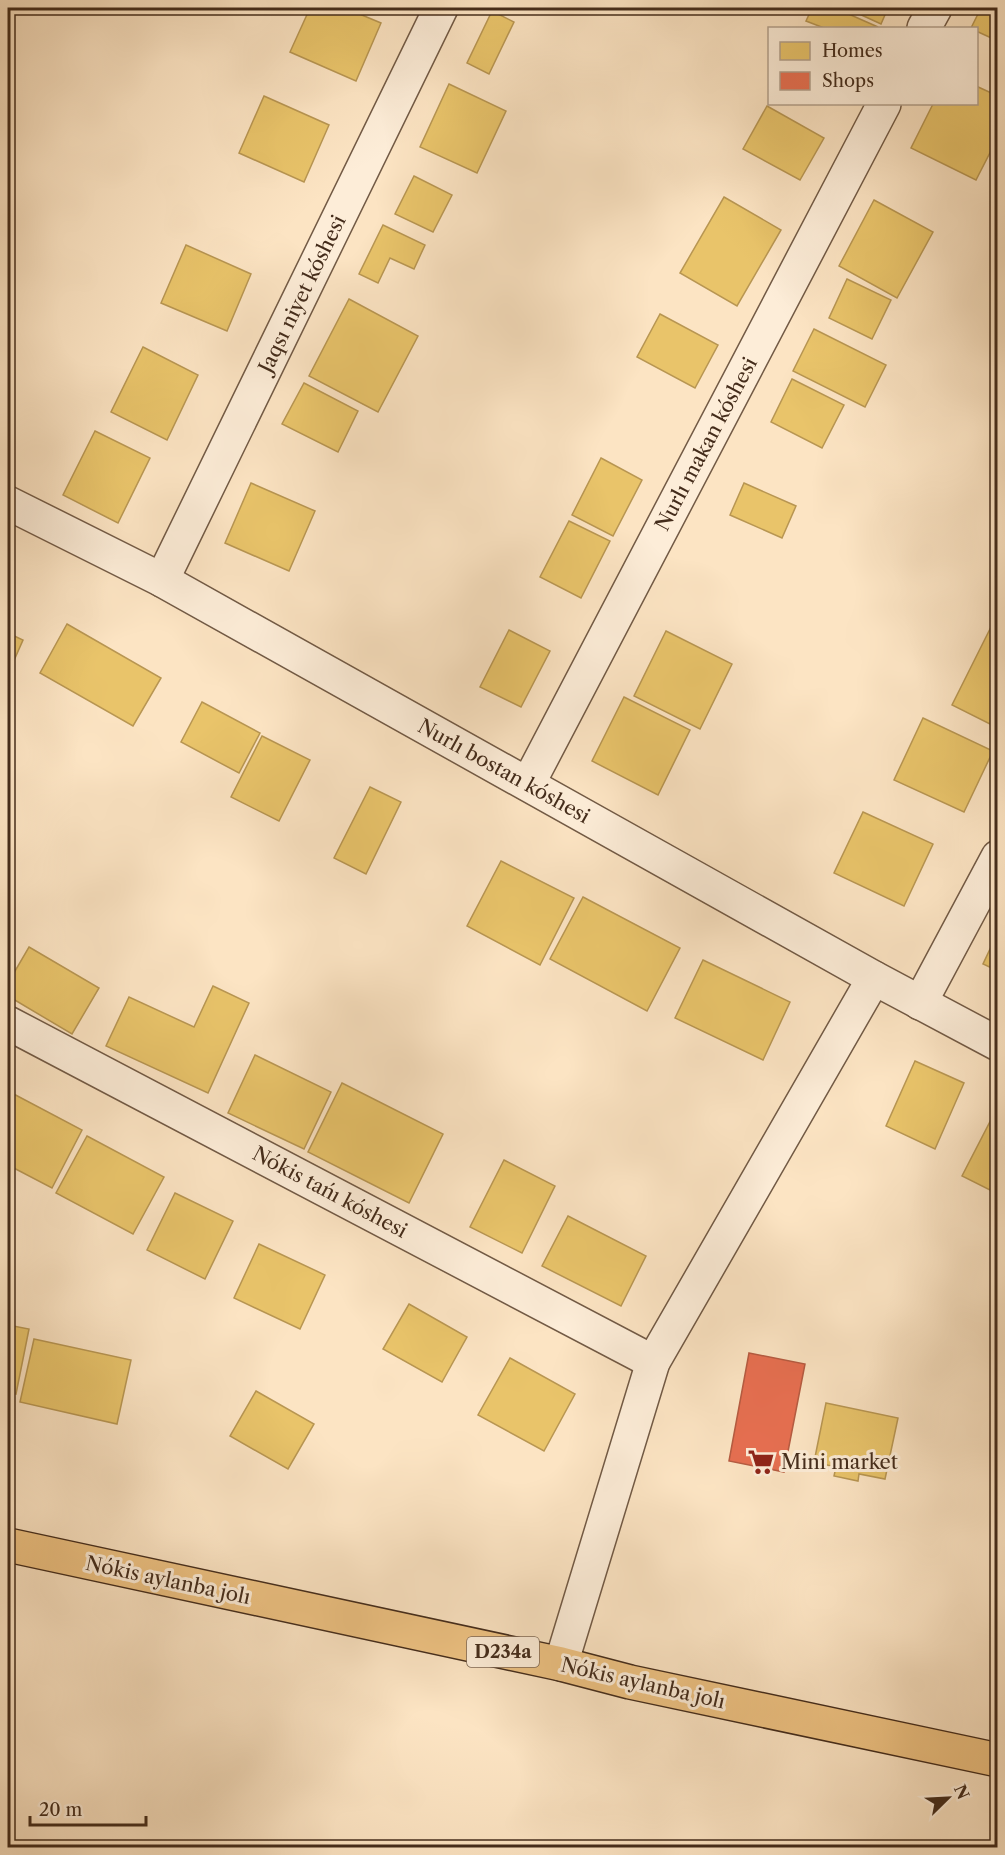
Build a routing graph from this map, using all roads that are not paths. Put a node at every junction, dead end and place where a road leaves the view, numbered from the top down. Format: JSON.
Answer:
{"nodes":[{"id":1,"x":441,"y":8,"type":"edge"},
{"id":2,"x":934,"y":8,"type":"edge"},
{"id":3,"x":924,"y":27,"type":"edge"},
{"id":4,"x":883,"y":105,"type":"edge"},
{"id":5,"x":8,"y":503,"type":"edge"},
{"id":6,"x":162,"y":580,"type":"junction"},
{"id":7,"x":528,"y":784,"type":"junction"},
{"id":8,"x":998,"y":857,"type":"edge"},
{"id":9,"x":873,"y":978,"type":"junction"},
{"id":10,"x":920,"y":1003,"type":"junction"},
{"id":11,"x":8,"y":1023,"type":"edge"},
{"id":12,"x":998,"y":1044,"type":"edge"},
{"id":13,"x":653,"y":1362,"type":"junction"},
{"id":14,"x":8,"y":1545,"type":"edge"},
{"id":15,"x":561,"y":1664,"type":"junction"},
{"id":16,"x":998,"y":1760,"type":"edge"}],
"edges":[{"from":1,"to":6,"type":"street","name":"Jaqsı niyet kóshesi"},
{"from":2,"to":3,"type":"street"},
{"from":4,"to":7,"type":"street","name":"Nurlı makan kóshesi"},
{"from":5,"to":6,"type":"street","name":"Nurlı bostan kóshesi"},
{"from":6,"to":7,"type":"street","name":"Nurlı bostan kóshesi"},
{"from":7,"to":9,"type":"street","name":"Nurlı bostan kóshesi"},
{"from":8,"to":10,"type":"street"},
{"from":9,"to":10,"type":"street","name":"Nurlı bostan kóshesi"},
{"from":9,"to":13,"type":"street"},
{"from":10,"to":12,"type":"street","name":"Nurlı bostan kóshesi"},
{"from":11,"to":13,"type":"street","name":"Nókis tańı kóshesi"},
{"from":13,"to":15,"type":"street"},
{"from":14,"to":15,"type":"main road","name":"Nókis aylanba jolı","number":"D234a"},
{"from":15,"to":16,"type":"main road","name":"Nókis aylanba jolı","number":"D234a"}]}
